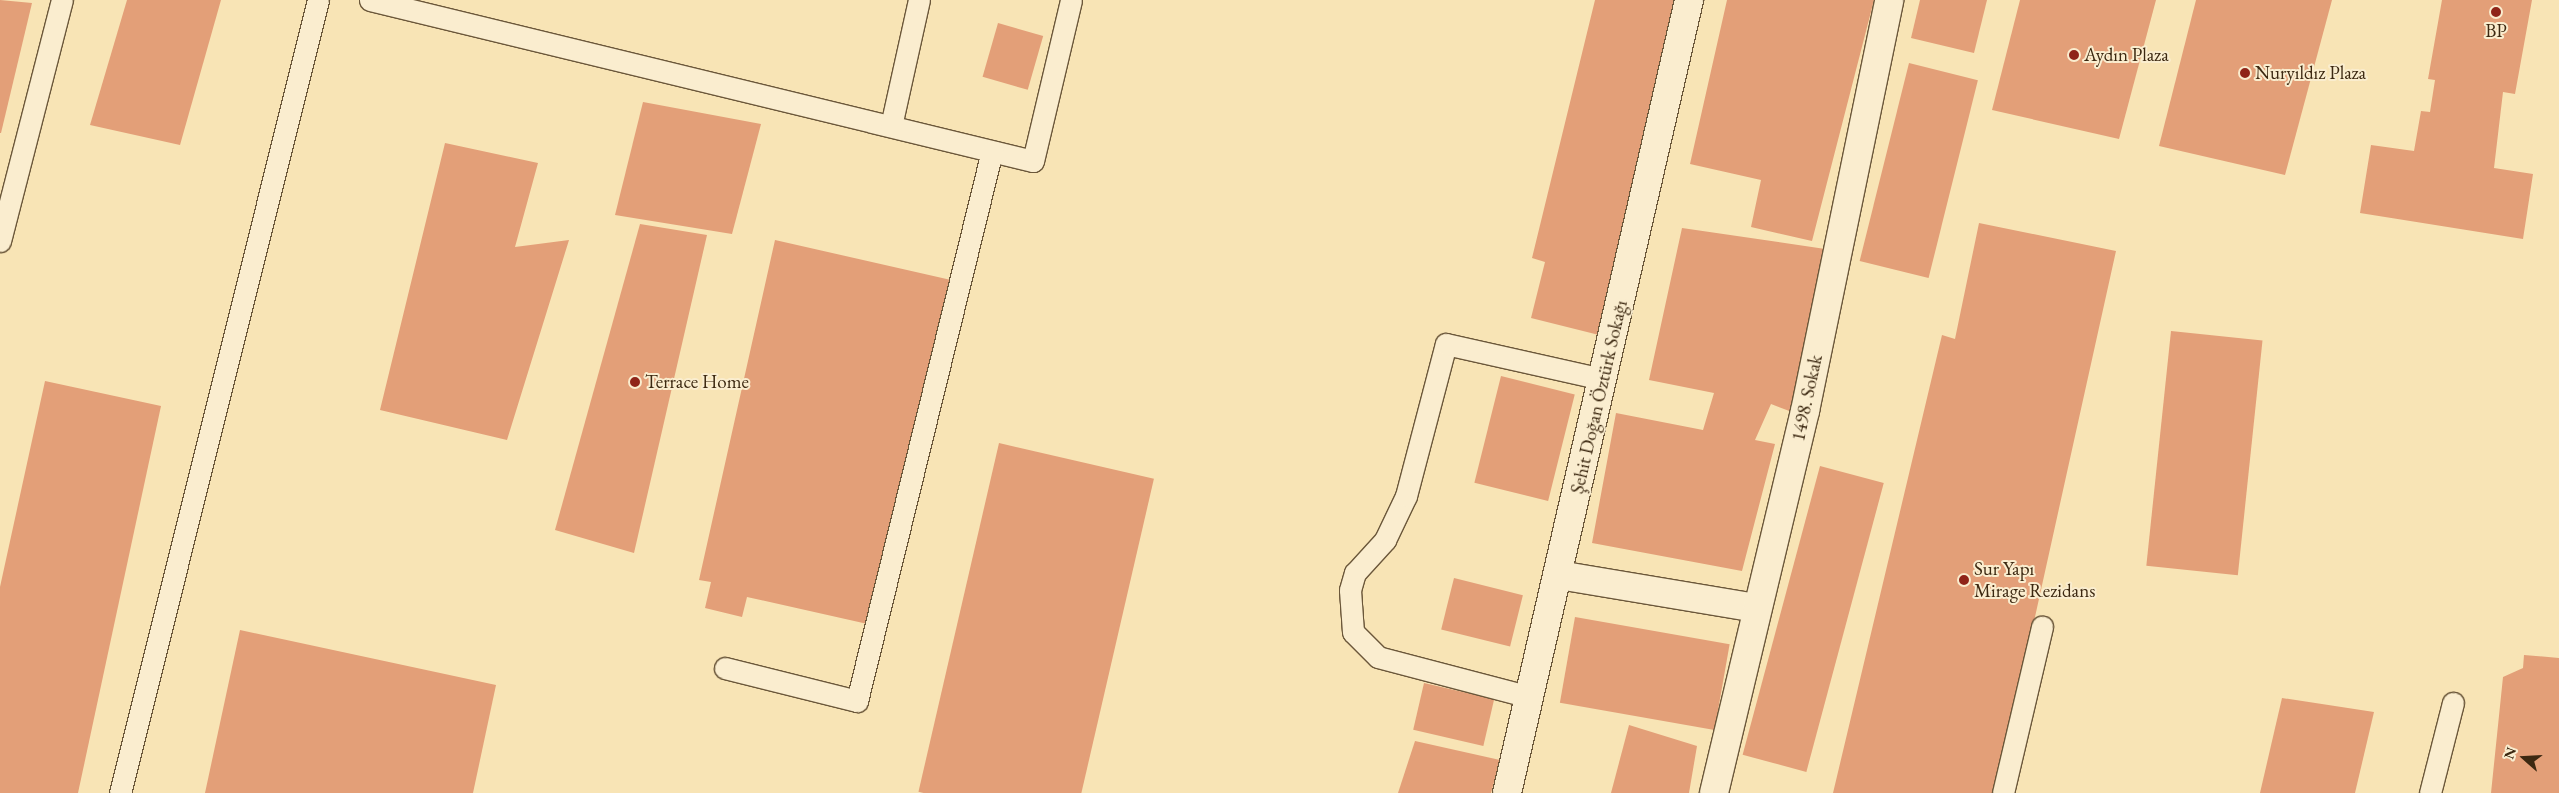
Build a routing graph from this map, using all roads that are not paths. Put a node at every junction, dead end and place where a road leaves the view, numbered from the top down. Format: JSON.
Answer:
{"nodes":[{"id":1,"x":62,"y":0,"type":"edge"},
{"id":2,"x":318,"y":0,"type":"edge"},
{"id":3,"x":370,"y":0,"type":"edge"},
{"id":4,"x":918,"y":0,"type":"edge"},
{"id":5,"x":1071,"y":0,"type":"edge"},
{"id":6,"x":1689,"y":0,"type":"edge"},
{"id":7,"x":1889,"y":0,"type":"edge"},
{"id":8,"x":891,"y":126,"type":"junction"},
{"id":9,"x":992,"y":151,"type":"junction"},
{"id":10,"x":0,"y":241,"type":"edge"},
{"id":11,"x":1604,"y":379,"type":"junction"},
{"id":12,"x":1559,"y":575,"type":"junction"},
{"id":13,"x":1757,"y":608,"type":"junction"},
{"id":14,"x":2042,"y":627,"type":"dead end"},
{"id":15,"x":725,"y":668,"type":"dead end"},
{"id":16,"x":1530,"y":696,"type":"junction"},
{"id":17,"x":2453,"y":703,"type":"dead end"},
{"id":18,"x":120,"y":793,"type":"edge"},
{"id":19,"x":1507,"y":793,"type":"edge"},
{"id":20,"x":1714,"y":793,"type":"edge"},
{"id":21,"x":2003,"y":793,"type":"edge"},
{"id":22,"x":2430,"y":793,"type":"edge"}],
"edges":[{"from":1,"to":10,"type":"lane"},
{"from":2,"to":18,"type":"lane"},
{"from":3,"to":8,"type":"lane"},
{"from":4,"to":8,"type":"lane"},
{"from":5,"to":9,"type":"lane"},
{"from":6,"to":11,"type":"street","name":"Şehit Doğan Öztürk Sokağı"},
{"from":7,"to":13,"type":"street","name":"1498. Sokak"},
{"from":8,"to":9,"type":"lane"},
{"from":9,"to":15,"type":"lane"},
{"from":11,"to":12,"type":"street","name":"Şehit Doğan Öztürk Sokağı"},
{"from":11,"to":16,"type":"lane"},
{"from":12,"to":13,"type":"street"},
{"from":12,"to":16,"type":"street","name":"Şehit Doğan Öztürk Sokağı"},
{"from":13,"to":20,"type":"street","name":"1498. Sokak"},
{"from":14,"to":21,"type":"lane"},
{"from":16,"to":19,"type":"street","name":"Şehit Doğan Öztürk Sokağı"},
{"from":17,"to":22,"type":"lane"}]}
